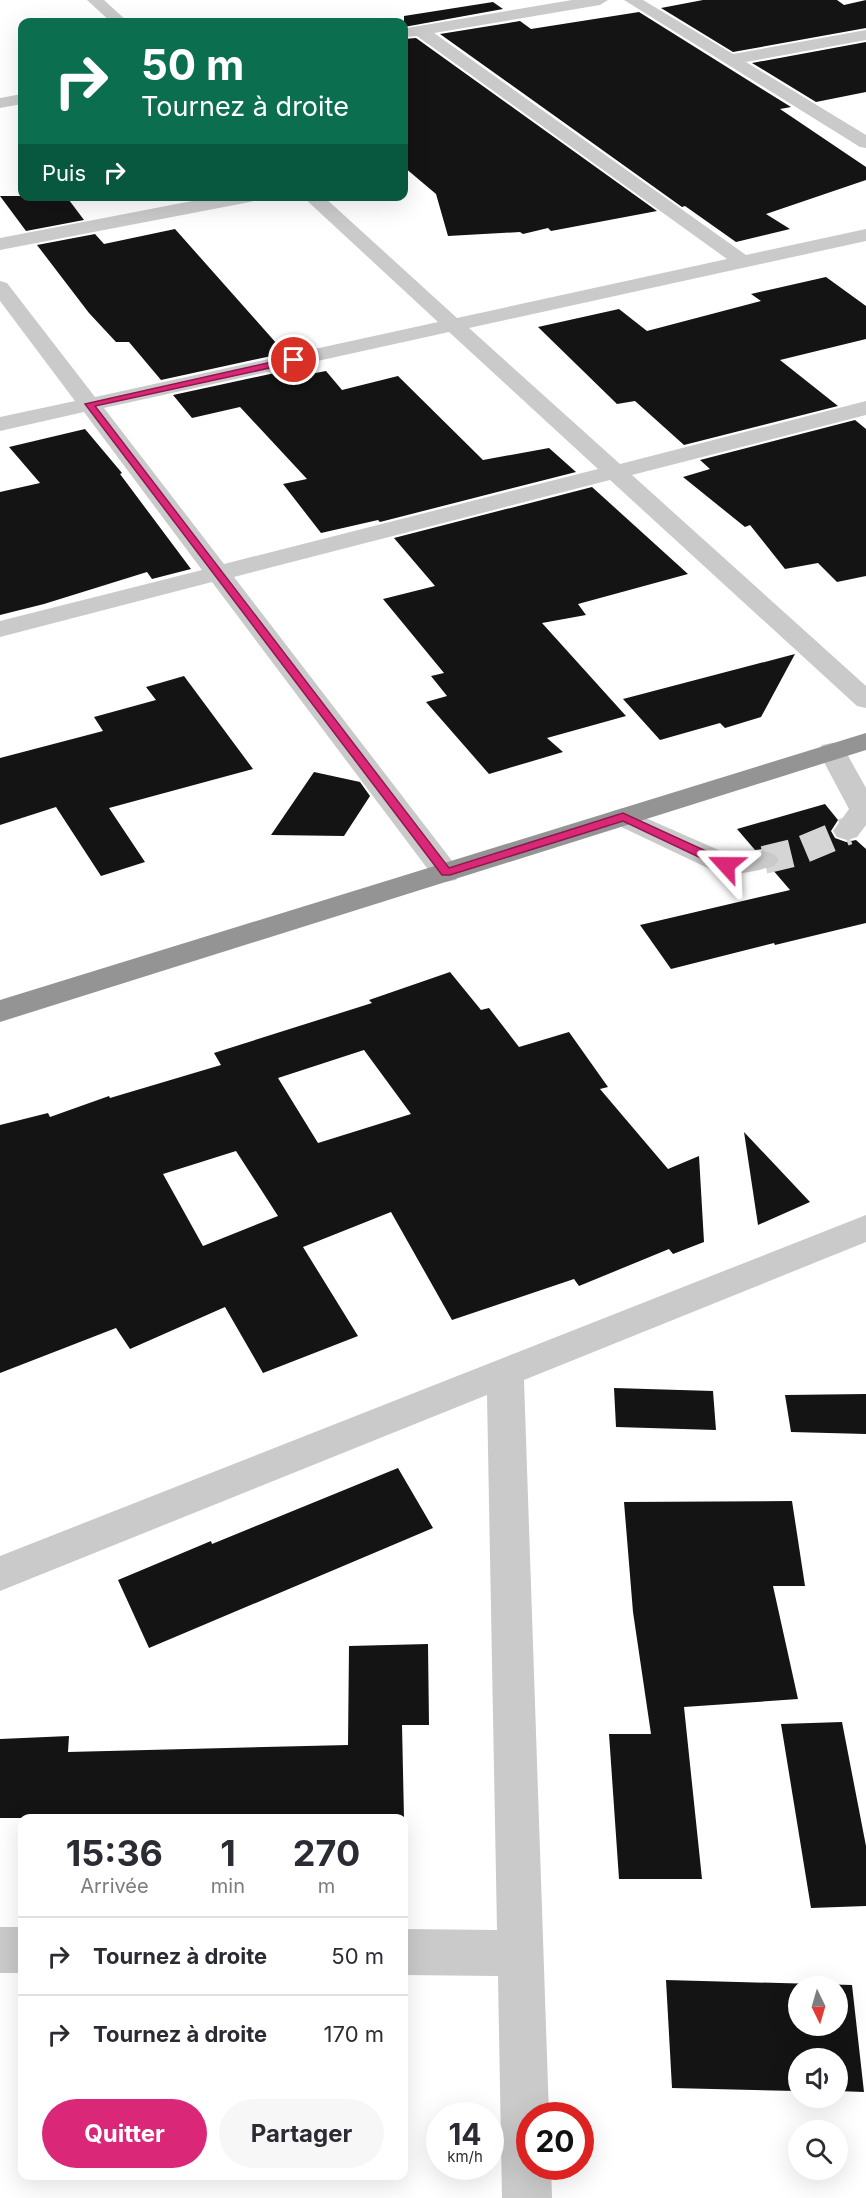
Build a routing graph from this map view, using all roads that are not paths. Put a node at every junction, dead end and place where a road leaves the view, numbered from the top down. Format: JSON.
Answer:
{"nodes":[{"id":1,"x":95,"y":0,"type":"edge"},
{"id":2,"x":600,"y":0,"type":"edge"},
{"id":3,"x":632,"y":0,"type":"edge"},
{"id":4,"x":115,"y":18,"type":"edge"},
{"id":5,"x":412,"y":32,"type":"edge"},
{"id":6,"x":866,"y":35,"type":"edge"},
{"id":7,"x":730,"y":60,"type":"junction"},
{"id":8,"x":18,"y":100,"type":"edge"},
{"id":9,"x":0,"y":103,"type":"edge"},
{"id":10,"x":866,"y":119,"type":"edge"},
{"id":11,"x":837,"y":125,"type":"junction"},
{"id":12,"x":866,"y":143,"type":"edge"},
{"id":13,"x":224,"y":201,"type":"edge"},
{"id":14,"x":317,"y":201,"type":"edge"},
{"id":15,"x":866,"y":235,"type":"edge"},
{"id":16,"x":0,"y":244,"type":"edge"},
{"id":17,"x":743,"y":262,"type":"junction"},
{"id":18,"x":0,"y":287,"type":"edge"},
{"id":19,"x":453,"y":325,"type":"junction"},
{"id":20,"x":90,"y":404,"type":"junction"},
{"id":21,"x":866,"y":408,"type":"edge"},
{"id":22,"x":0,"y":424,"type":"edge"},
{"id":23,"x":615,"y":472,"type":"junction"},
{"id":24,"x":219,"y":574,"type":"junction"},
{"id":25,"x":0,"y":629,"type":"edge"},
{"id":26,"x":866,"y":700,"type":"edge"},
{"id":27,"x":866,"y":741,"type":"edge"},
{"id":28,"x":832,"y":751,"type":"junction"},
{"id":29,"x":623,"y":817,"type":"junction"},
{"id":30,"x":847,"y":831,"type":"tunnel mouth"},
{"id":31,"x":764,"y":860,"type":"tunnel mouth"},
{"id":32,"x":446,"y":873,"type":"junction"},
{"id":33,"x":0,"y":1011,"type":"edge"},
{"id":34,"x":866,"y":1228,"type":"edge"},
{"id":35,"x":505,"y":1372,"type":"junction"},
{"id":36,"x":0,"y":1574,"type":"edge"},
{"id":37,"x":0,"y":1950,"type":"edge"},
{"id":38,"x":18,"y":1950,"type":"edge"},
{"id":39,"x":408,"y":1952,"type":"edge"},
{"id":40,"x":522,"y":1953,"type":"junction"},
{"id":41,"x":527,"y":2198,"type":"edge"}],
"edges":[{"from":1,"to":4,"type":"street"},
{"from":2,"to":5,"type":"street"},
{"from":3,"to":7,"type":"street"},
{"from":5,"to":17,"type":"street"},
{"from":6,"to":7,"type":"street"},
{"from":7,"to":11,"type":"street"},
{"from":8,"to":9,"type":"street"},
{"from":10,"to":11,"type":"street"},
{"from":11,"to":12,"type":"street"},
{"from":13,"to":16,"type":"street"},
{"from":14,"to":19,"type":"street"},
{"from":15,"to":17,"type":"street"},
{"from":17,"to":19,"type":"street"},
{"from":18,"to":20,"type":"street"},
{"from":19,"to":20,"type":"street"},
{"from":19,"to":23,"type":"street"},
{"from":20,"to":22,"type":"street"},
{"from":20,"to":24,"type":"street"},
{"from":21,"to":23,"type":"street"},
{"from":23,"to":24,"type":"street"},
{"from":23,"to":26,"type":"street"},
{"from":24,"to":25,"type":"street"},
{"from":24,"to":32,"type":"street"},
{"from":27,"to":28,"type":"highway"},
{"from":28,"to":29,"type":"highway"},
{"from":28,"to":30,"type":"street"},
{"from":29,"to":31,"type":"street"},
{"from":29,"to":32,"type":"highway"},
{"from":32,"to":33,"type":"highway"},
{"from":34,"to":35,"type":"street"},
{"from":35,"to":36,"type":"street"},
{"from":35,"to":40,"type":"street"},
{"from":37,"to":38,"type":"street"},
{"from":39,"to":40,"type":"street"},
{"from":40,"to":41,"type":"street"}]}
